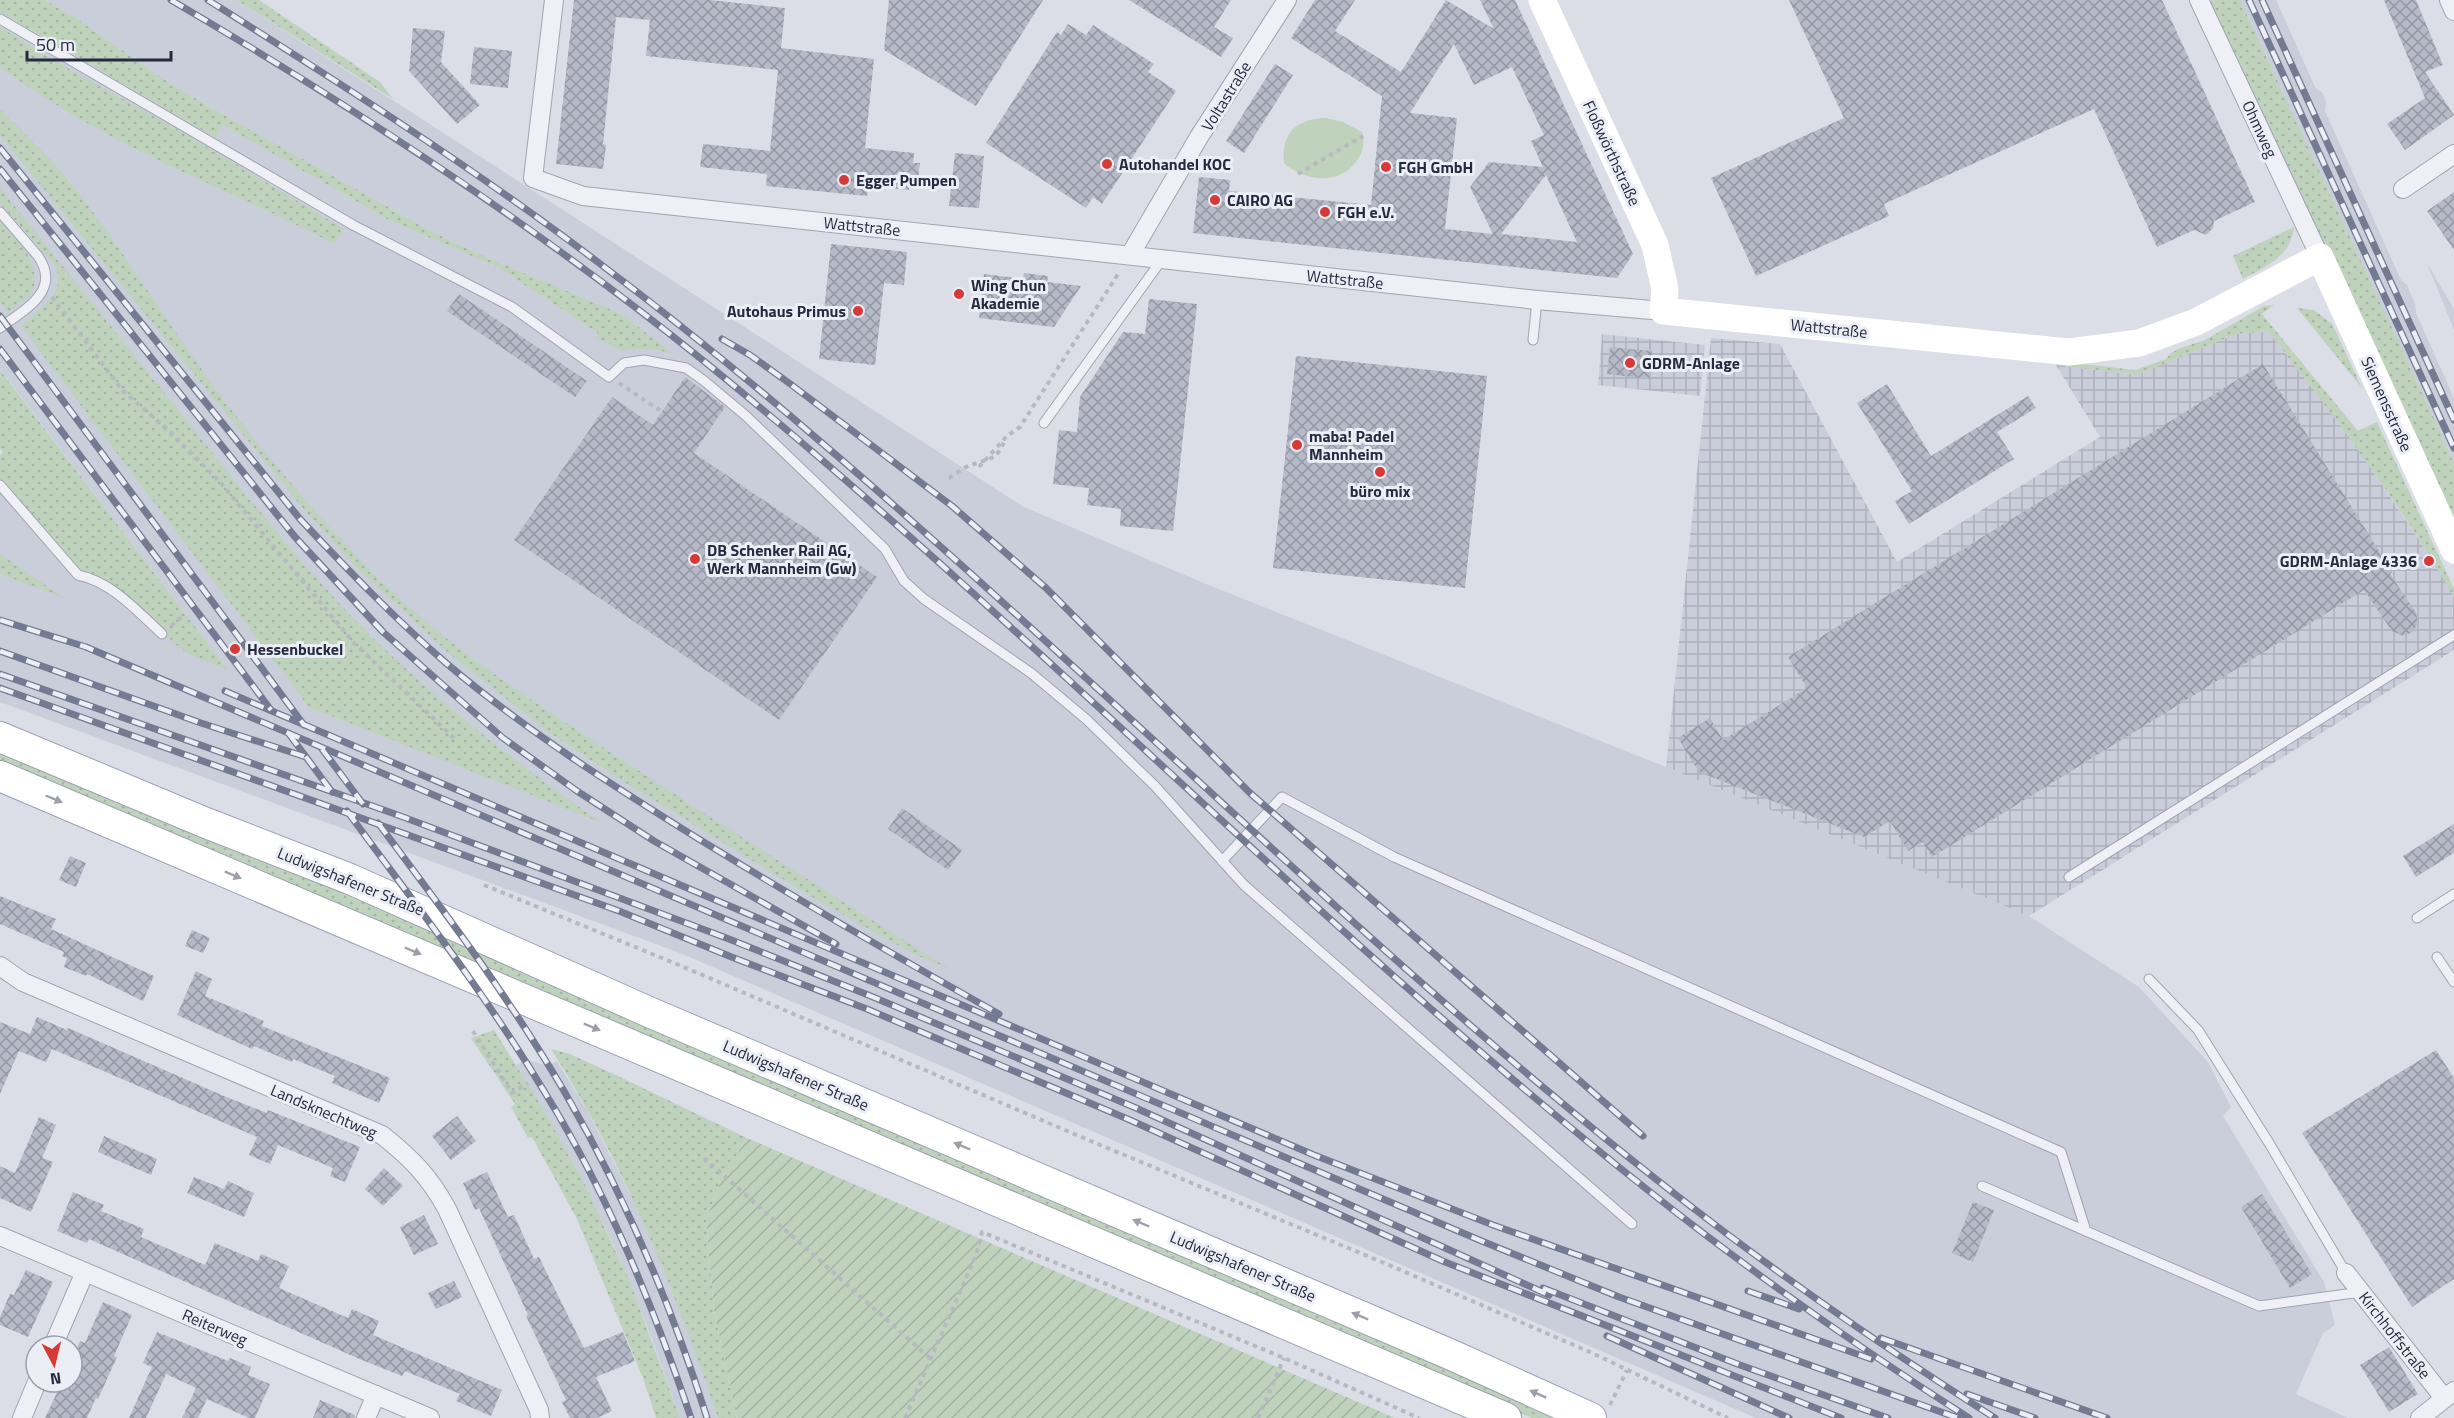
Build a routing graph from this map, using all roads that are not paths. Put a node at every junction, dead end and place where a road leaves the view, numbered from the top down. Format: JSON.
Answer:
{"nodes":[{"id":1,"x":554,"y":0,"type":"edge"},
{"id":2,"x":1287,"y":0,"type":"edge"},
{"id":3,"x":1542,"y":0,"type":"edge"},
{"id":4,"x":2199,"y":0,"type":"edge"},
{"id":5,"x":2449,"y":0,"type":"edge"},
{"id":6,"x":2454,"y":11,"type":"edge"},
{"id":7,"x":0,"y":20,"type":"edge"},
{"id":8,"x":2454,"y":154,"type":"edge"},
{"id":9,"x":2403,"y":189,"type":"dead end"},
{"id":10,"x":0,"y":212,"type":"edge"},
{"id":11,"x":1130,"y":255,"type":"junction"},
{"id":12,"x":2320,"y":257,"type":"junction"},
{"id":13,"x":1163,"y":258,"type":"junction"},
{"id":14,"x":1537,"y":300,"type":"junction"},
{"id":15,"x":1663,"y":311,"type":"junction"},
{"id":16,"x":0,"y":328,"type":"edge"},
{"id":17,"x":1533,"y":340,"type":"dead end"},
{"id":18,"x":1044,"y":423,"type":"dead end"},
{"id":19,"x":0,"y":485,"type":"edge"},
{"id":20,"x":2454,"y":550,"type":"edge"},
{"id":21,"x":164,"y":632,"type":"road end"},
{"id":22,"x":2454,"y":635,"type":"edge"},
{"id":23,"x":0,"y":737,"type":"edge"},
{"id":24,"x":0,"y":776,"type":"edge"},
{"id":25,"x":1222,"y":861,"type":"junction"},
{"id":26,"x":2069,"y":877,"type":"dead end"},
{"id":27,"x":2454,"y":894,"type":"edge"},
{"id":28,"x":2416,"y":918,"type":"dead end"},
{"id":29,"x":2437,"y":957,"type":"dead end"},
{"id":30,"x":0,"y":966,"type":"edge"},
{"id":31,"x":2149,"y":979,"type":"dead end"},
{"id":32,"x":2454,"y":982,"type":"edge"},
{"id":33,"x":1982,"y":1186,"type":"dead end"},
{"id":34,"x":1632,"y":1224,"type":"dead end"},
{"id":35,"x":2086,"y":1231,"type":"junction"},
{"id":36,"x":0,"y":1236,"type":"edge"},
{"id":37,"x":85,"y":1272,"type":"junction"},
{"id":38,"x":2346,"y":1273,"type":"joint"},
{"id":39,"x":2361,"y":1292,"type":"junction"},
{"id":40,"x":58,"y":1334,"type":"edge"},
{"id":41,"x":32,"y":1394,"type":"edge"},
{"id":42,"x":2449,"y":1394,"type":"edge"},
{"id":43,"x":376,"y":1395,"type":"junction"},
{"id":44,"x":1600,"y":1413,"type":"edge"},
{"id":45,"x":22,"y":1418,"type":"edge"},
{"id":46,"x":366,"y":1418,"type":"edge"},
{"id":47,"x":430,"y":1418,"type":"edge"},
{"id":48,"x":540,"y":1418,"type":"edge"},
{"id":49,"x":1506,"y":1418,"type":"edge"},
{"id":50,"x":2420,"y":1418,"type":"edge"}],
"edges":[{"from":1,"to":11,"type":"street","name":"Wattstraße"},
{"from":2,"to":11,"type":"street","name":"Voltastraße"},
{"from":3,"to":15,"type":"street","name":"Floßwörthstraße"},
{"from":4,"to":12,"type":"street","name":"Ohmweg"},
{"from":5,"to":6,"type":"street"},
{"from":7,"to":25,"type":"lane"},
{"from":8,"to":9,"type":"street"},
{"from":10,"to":16,"type":"lane"},
{"from":11,"to":13,"type":"street","name":"Wattstraße"},
{"from":12,"to":15,"type":"street","name":"Wattstraße"},
{"from":12,"to":20,"type":"street","name":"Siemensstraße"},
{"from":13,"to":14,"type":"street","name":"Wattstraße"},
{"from":13,"to":18,"type":"lane"},
{"from":14,"to":15,"type":"street","name":"Wattstraße"},
{"from":14,"to":17,"type":"lane"},
{"from":19,"to":21,"type":"lane"},
{"from":22,"to":26,"type":"lane"},
{"from":44,"to":23,"type":"main road","name":"Ludwigshafener Straße","one_way":true},
{"from":24,"to":49,"type":"main road","one_way":true},
{"from":25,"to":34,"type":"lane"},
{"from":25,"to":35,"type":"lane"},
{"from":27,"to":28,"type":"lane"},
{"from":29,"to":32,"type":"lane"},
{"from":30,"to":48,"type":"street","name":"Landsknechtweg"},
{"from":31,"to":38,"type":"lane"},
{"from":33,"to":35,"type":"lane"},
{"from":35,"to":39,"type":"lane"},
{"from":36,"to":37,"type":"street","name":"Reiterweg"},
{"from":37,"to":40,"type":"street"},
{"from":37,"to":43,"type":"street","name":"Reiterweg"},
{"from":38,"to":39,"type":"street","name":"Kirchhoffstraße"},
{"from":39,"to":42,"type":"street","name":"Kirchhoffstraße"},
{"from":41,"to":45,"type":"street"},
{"from":42,"to":50,"type":"street"},
{"from":43,"to":46,"type":"street"},
{"from":43,"to":47,"type":"street","name":"Reiterweg"}]}
